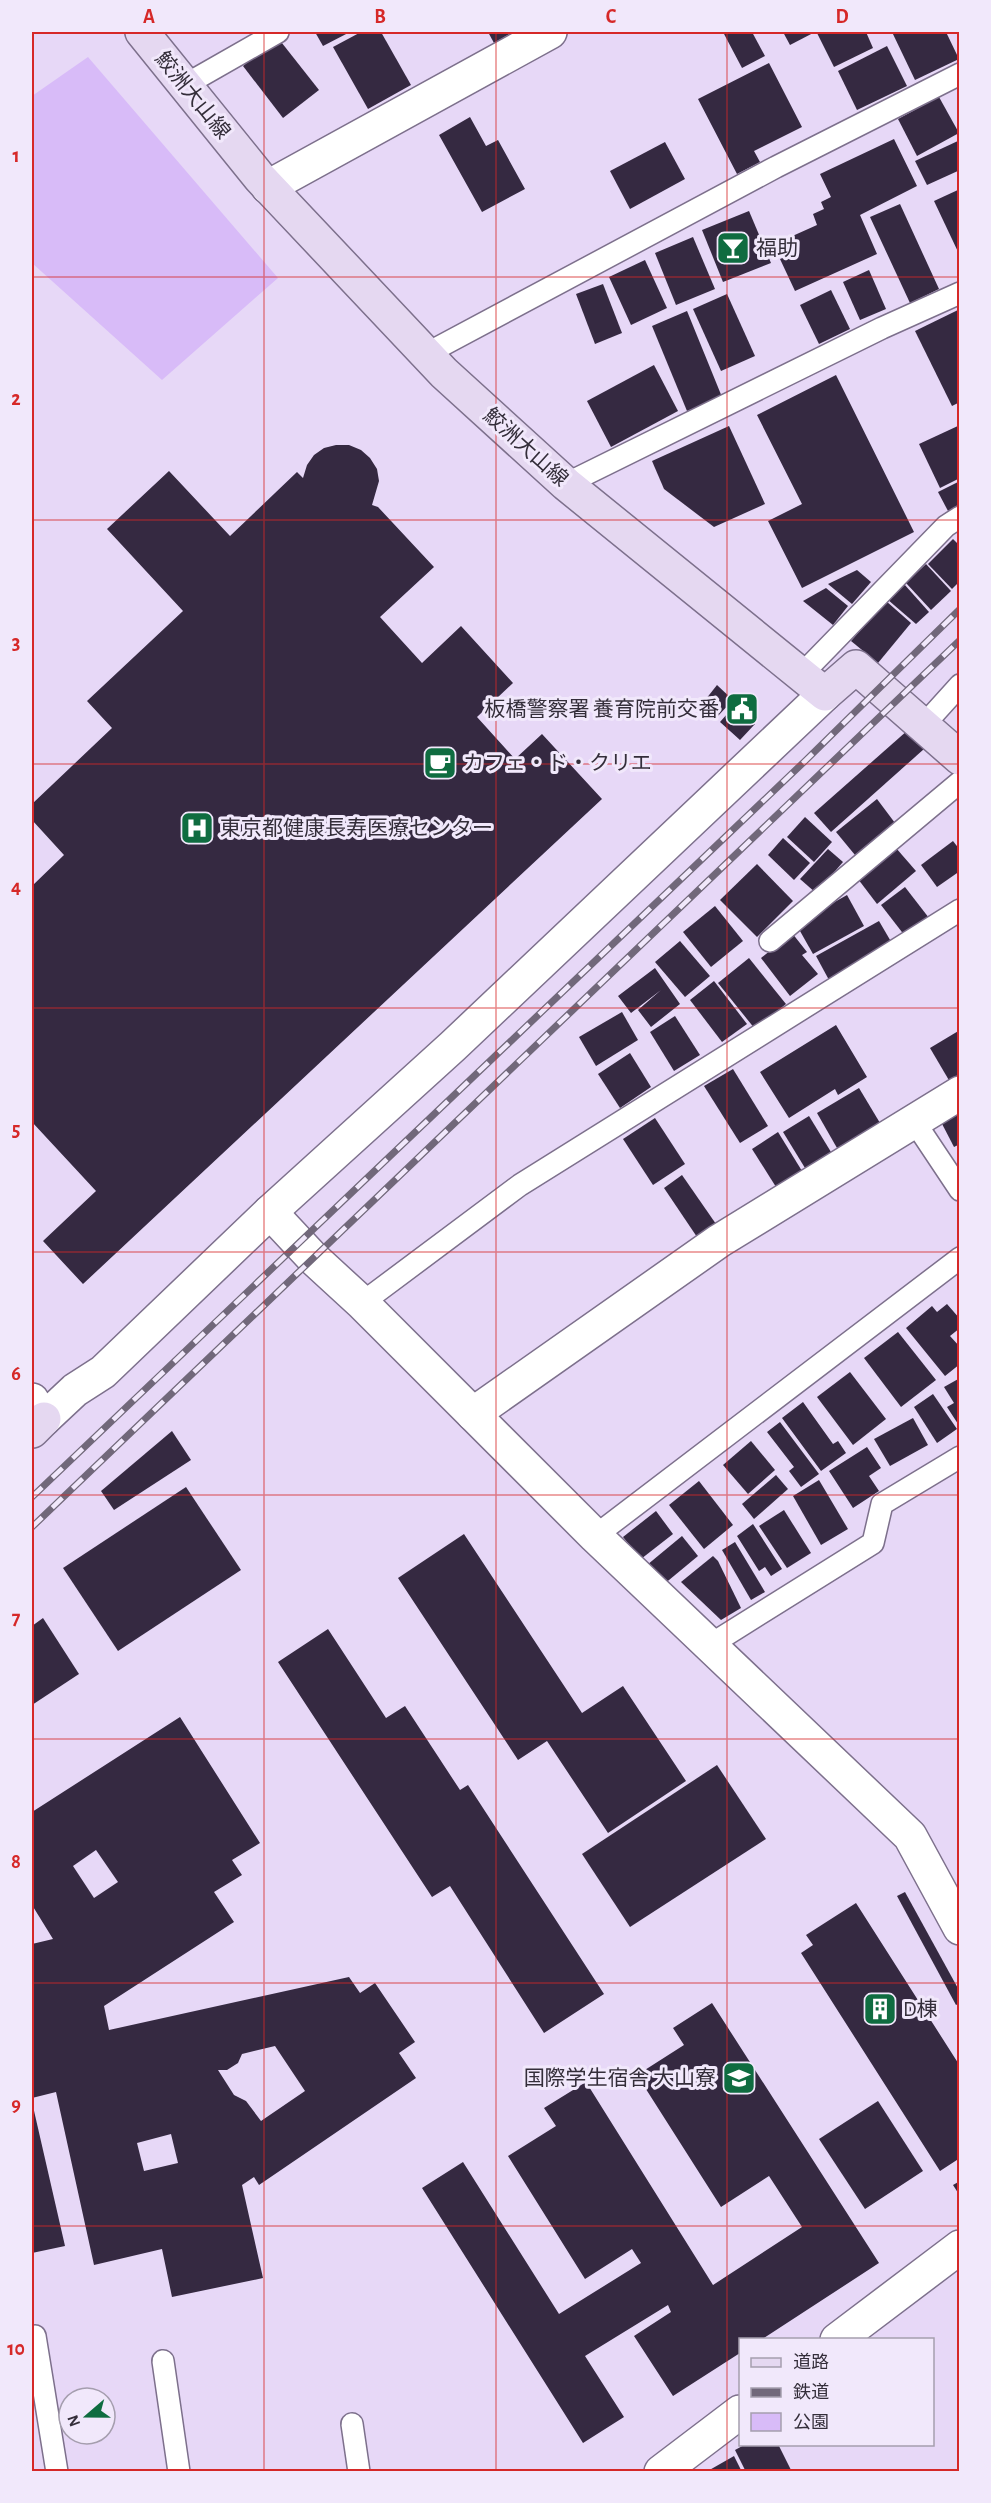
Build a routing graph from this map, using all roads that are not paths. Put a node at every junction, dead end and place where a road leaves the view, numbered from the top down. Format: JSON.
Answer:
{"nodes":[{"id":1,"x":142,"y":32,"type":"edge"},
{"id":2,"x":278,"y":32,"type":"edge"},
{"id":3,"x":550,"y":32,"type":"edge"},
{"id":4,"x":960,"y":74,"type":"edge"},
{"id":5,"x":185,"y":85,"type":"junction"},
{"id":6,"x":268,"y":187,"type":"junction"},
{"id":7,"x":960,"y":293,"type":"edge"},
{"id":8,"x":426,"y":354,"type":"junction"},
{"id":9,"x":566,"y":484,"type":"junction"},
{"id":10,"x":960,"y":517,"type":"edge"},
{"id":11,"x":813,"y":685,"type":"junction"},
{"id":12,"x":960,"y":685,"type":"edge"},
{"id":13,"x":922,"y":727,"type":"junction"},
{"id":14,"x":960,"y":758,"type":"edge"},
{"id":15,"x":960,"y":782,"type":"edge"},
{"id":16,"x":960,"y":910,"type":"edge"},
{"id":17,"x":770,"y":941,"type":"dead end"},
{"id":18,"x":960,"y":1093,"type":"edge"},
{"id":19,"x":914,"y":1121,"type":"junction"},
{"id":20,"x":960,"y":1190,"type":"edge"},
{"id":21,"x":270,"y":1212,"type":"junction"},
{"id":22,"x":960,"y":1258,"type":"edge"},
{"id":23,"x":362,"y":1303,"type":"junction"},
{"id":24,"x":473,"y":1414,"type":"junction"},
{"id":25,"x":36,"y":1417,"type":"edge"},
{"id":26,"x":960,"y":1457,"type":"edge"},
{"id":27,"x":595,"y":1536,"type":"junction"},
{"id":28,"x":710,"y":1645,"type":"junction"},
{"id":29,"x":957,"y":1918,"type":"edge"},
{"id":30,"x":960,"y":2247,"type":"edge"},
{"id":31,"x":35,"y":2336,"type":"dead end"},
{"id":32,"x":840,"y":2338,"type":"edge"},
{"id":33,"x":163,"y":2361,"type":"dead end"},
{"id":34,"x":739,"y":2414,"type":"edge"},
{"id":35,"x":352,"y":2424,"type":"dead end"},
{"id":36,"x":57,"y":2472,"type":"edge"},
{"id":37,"x":179,"y":2472,"type":"edge"},
{"id":38,"x":359,"y":2472,"type":"edge"},
{"id":39,"x":661,"y":2472,"type":"edge"}],
"edges":[{"from":1,"to":5,"type":"main road","name":"鮫洲大山線"},
{"from":2,"to":5,"type":"lane"},
{"from":3,"to":6,"type":"street"},
{"from":4,"to":8,"type":"lane"},
{"from":5,"to":6,"type":"main road","name":"鮫洲大山線"},
{"from":6,"to":8,"type":"main road","name":"鮫洲大山線"},
{"from":7,"to":9,"type":"lane"},
{"from":8,"to":9,"type":"main road","name":"鮫洲大山線"},
{"from":9,"to":11,"type":"main road","name":"鮫洲大山線"},
{"from":10,"to":11,"type":"lane"},
{"from":11,"to":13,"type":"main road"},
{"from":11,"to":21,"type":"street"},
{"from":12,"to":13,"type":"lane"},
{"from":13,"to":14,"type":"main road"},
{"from":15,"to":17,"type":"lane"},
{"from":16,"to":23,"type":"lane"},
{"from":18,"to":19,"type":"street"},
{"from":19,"to":20,"type":"lane"},
{"from":19,"to":24,"type":"street"},
{"from":21,"to":23,"type":"street"},
{"from":21,"to":25,"type":"street"},
{"from":22,"to":27,"type":"lane"},
{"from":23,"to":24,"type":"street"},
{"from":24,"to":27,"type":"street"},
{"from":26,"to":28,"type":"lane"},
{"from":27,"to":28,"type":"street"},
{"from":28,"to":29,"type":"street"},
{"from":30,"to":32,"type":"street"},
{"from":31,"to":36,"type":"lane"},
{"from":33,"to":37,"type":"lane"},
{"from":34,"to":39,"type":"street"},
{"from":35,"to":38,"type":"lane"}]}
